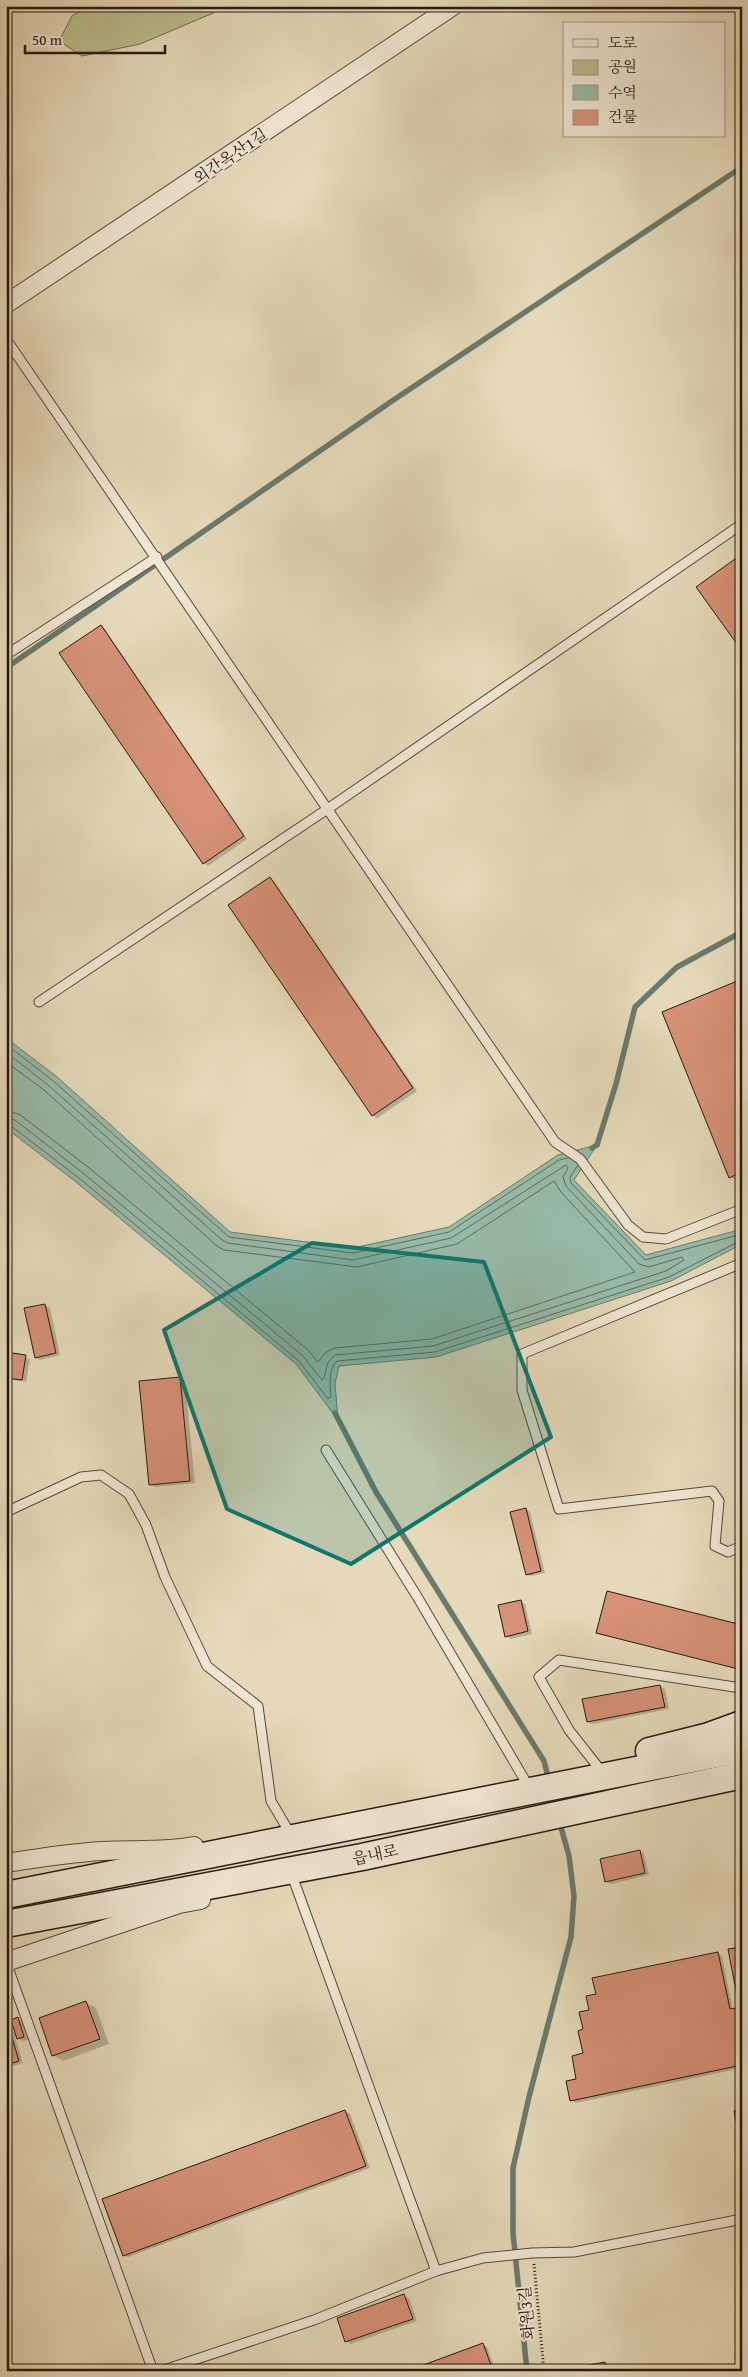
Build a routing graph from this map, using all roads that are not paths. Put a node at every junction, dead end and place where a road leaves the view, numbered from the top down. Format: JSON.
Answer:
{"nodes":[{"id":1,"x":453,"y":6,"type":"edge"},
{"id":2,"x":6,"y":304,"type":"edge"},
{"id":3,"x":6,"y":338,"type":"edge"},
{"id":4,"x":742,"y":524,"type":"edge"},
{"id":5,"x":157,"y":557,"type":"junction"},
{"id":6,"x":6,"y":655,"type":"edge"},
{"id":7,"x":328,"y":808,"type":"junction"},
{"id":8,"x":39,"y":1002,"type":"dead end"},
{"id":9,"x":742,"y":1209,"type":"edge"},
{"id":10,"x":742,"y":1263,"type":"edge"},
{"id":11,"x":326,"y":1450,"type":"dead end"},
{"id":12,"x":6,"y":1512,"type":"edge"},
{"id":13,"x":742,"y":1546,"type":"edge"},
{"id":14,"x":741,"y":1688,"type":"edge"},
{"id":15,"x":742,"y":1724,"type":"edge"},
{"id":16,"x":742,"y":1749,"type":"edge"},
{"id":17,"x":742,"y":1775,"type":"edge"},
{"id":18,"x":605,"y":1777,"type":"junction"},
{"id":19,"x":544,"y":1789,"type":"junction"},
{"id":20,"x":742,"y":1790,"type":"edge"},
{"id":21,"x":294,"y":1839,"type":"junction"},
{"id":22,"x":396,"y":1850,"type":"junction"},
{"id":23,"x":6,"y":1863,"type":"edge"},
{"id":24,"x":294,"y":1881,"type":"junction"},
{"id":25,"x":6,"y":1895,"type":"edge"},
{"id":26,"x":6,"y":1924,"type":"edge"},
{"id":27,"x":6,"y":1962,"type":"edge"},
{"id":28,"x":742,"y":2219,"type":"edge"},
{"id":29,"x":436,"y":2271,"type":"junction"},
{"id":30,"x":153,"y":2371,"type":"edge"},
{"id":31,"x":162,"y":2371,"type":"edge"}],
"edges":[{"from":1,"to":2,"type":"street","name":"외간옥산1길"},
{"from":3,"to":5,"type":"lane"},
{"from":4,"to":7,"type":"lane"},
{"from":5,"to":6,"type":"lane"},
{"from":5,"to":7,"type":"lane"},
{"from":7,"to":8,"type":"lane"},
{"from":7,"to":9,"type":"lane"},
{"from":10,"to":13,"type":"lane"},
{"from":11,"to":19,"type":"lane"},
{"from":12,"to":21,"type":"lane"},
{"from":14,"to":18,"type":"lane"},
{"from":15,"to":18,"type":"street"},
{"from":16,"to":18,"type":"street","name":"읍내로"},
{"from":17,"to":22,"type":"street","name":"읍내로"},
{"from":18,"to":19,"type":"street","name":"읍내로"},
{"from":19,"to":21,"type":"street","name":"읍내로"},
{"from":20,"to":22,"type":"street"},
{"from":21,"to":23,"type":"street"},
{"from":21,"to":25,"type":"street","name":"읍내로"},
{"from":22,"to":24,"type":"street"},
{"from":22,"to":26,"type":"street","name":"읍내로"},
{"from":24,"to":27,"type":"street"},
{"from":24,"to":29,"type":"lane"},
{"from":27,"to":30,"type":"lane"},
{"from":28,"to":29,"type":"lane"},
{"from":29,"to":31,"type":"lane"}]}
